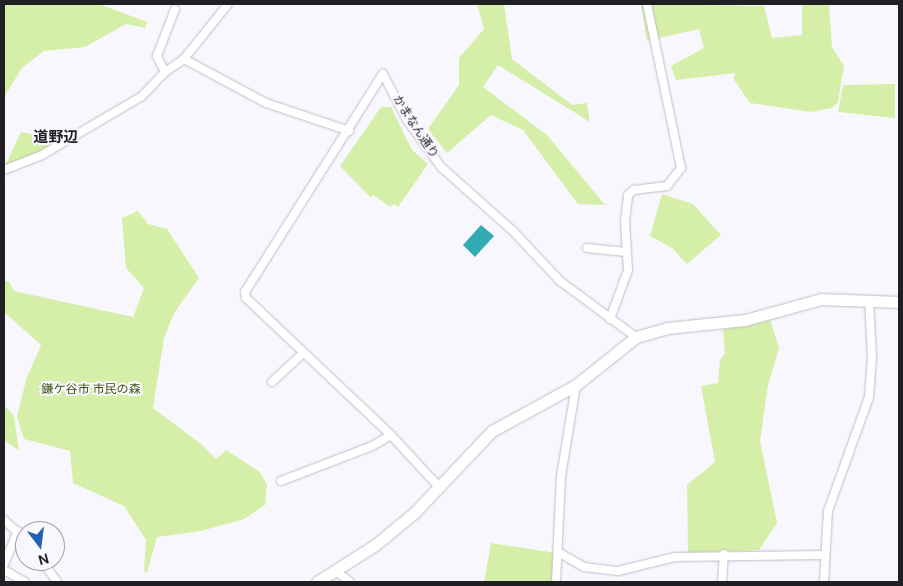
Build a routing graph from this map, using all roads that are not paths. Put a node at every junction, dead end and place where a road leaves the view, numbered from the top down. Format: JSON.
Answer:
{"nodes":[{"id":1,"x":228,"y":4,"type":"edge"},
{"id":2,"x":647,"y":4,"type":"edge"},
{"id":3,"x":175,"y":9,"type":"dead end"},
{"id":4,"x":184,"y":60,"type":"junction"},
{"id":5,"x":165,"y":72,"type":"junction"},
{"id":6,"x":349,"y":131,"type":"junction"},
{"id":7,"x":4,"y":170,"type":"edge"},
{"id":8,"x":586,"y":248,"type":"dead end"},
{"id":9,"x":626,"y":252,"type":"junction"},
{"id":10,"x":869,"y":300,"type":"junction"},
{"id":11,"x":899,"y":302,"type":"edge"},
{"id":12,"x":610,"y":319,"type":"junction"},
{"id":13,"x":636,"y":337,"type":"junction"},
{"id":14,"x":303,"y":353,"type":"junction"},
{"id":15,"x":272,"y":382,"type":"dead end"},
{"id":16,"x":576,"y":385,"type":"junction"},
{"id":17,"x":392,"y":435,"type":"junction"},
{"id":18,"x":281,"y":481,"type":"dead end"},
{"id":19,"x":440,"y":488,"type":"junction"},
{"id":20,"x":4,"y":520,"type":"edge"},
{"id":21,"x":15,"y":529,"type":"edge"},
{"id":22,"x":15,"y":538,"type":"edge"},
{"id":23,"x":558,"y":552,"type":"junction"},
{"id":24,"x":724,"y":554,"type":"junction"},
{"id":25,"x":824,"y":555,"type":"junction"},
{"id":26,"x":4,"y":564,"type":"edge"},
{"id":27,"x":4,"y":570,"type":"edge"},
{"id":28,"x":335,"y":570,"type":"junction"},
{"id":29,"x":49,"y":571,"type":"edge"},
{"id":30,"x":25,"y":582,"type":"edge"},
{"id":31,"x":57,"y":582,"type":"edge"},
{"id":32,"x":317,"y":582,"type":"edge"},
{"id":33,"x":350,"y":582,"type":"edge"},
{"id":34,"x":556,"y":582,"type":"edge"},
{"id":35,"x":722,"y":582,"type":"edge"},
{"id":36,"x":824,"y":582,"type":"edge"}],
"edges":[{"from":1,"to":4,"type":"street"},
{"from":2,"to":9,"type":"street"},
{"from":3,"to":5,"type":"street"},
{"from":4,"to":5,"type":"street"},
{"from":4,"to":6,"type":"street"},
{"from":5,"to":7,"type":"street"},
{"from":6,"to":12,"type":"street","name":"かまなん通り"},
{"from":6,"to":14,"type":"street"},
{"from":8,"to":9,"type":"street"},
{"from":9,"to":12,"type":"street"},
{"from":10,"to":11,"type":"street"},
{"from":10,"to":13,"type":"street"},
{"from":10,"to":25,"type":"street"},
{"from":12,"to":13,"type":"street","name":"かまなん通り"},
{"from":13,"to":16,"type":"street"},
{"from":14,"to":15,"type":"street"},
{"from":14,"to":17,"type":"street"},
{"from":16,"to":19,"type":"street"},
{"from":16,"to":23,"type":"street"},
{"from":17,"to":18,"type":"street"},
{"from":17,"to":19,"type":"street"},
{"from":19,"to":28,"type":"street"},
{"from":20,"to":21,"type":"street"},
{"from":22,"to":26,"type":"street"},
{"from":23,"to":24,"type":"street"},
{"from":23,"to":34,"type":"street"},
{"from":24,"to":25,"type":"street"},
{"from":24,"to":35,"type":"street"},
{"from":25,"to":36,"type":"street"},
{"from":27,"to":30,"type":"street"},
{"from":28,"to":32,"type":"street"},
{"from":28,"to":33,"type":"street"},
{"from":29,"to":31,"type":"street"}]}
